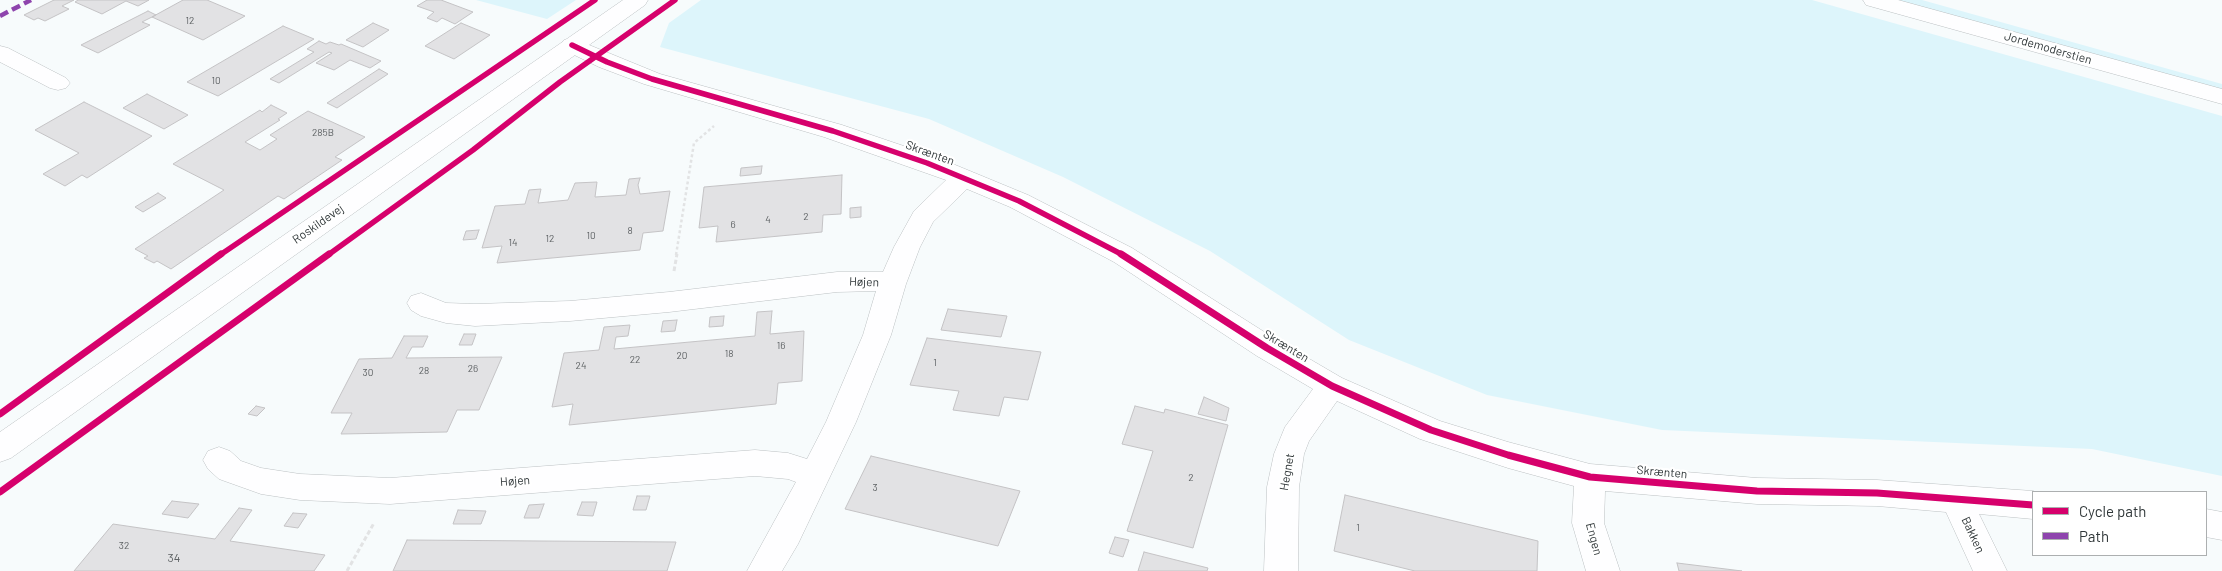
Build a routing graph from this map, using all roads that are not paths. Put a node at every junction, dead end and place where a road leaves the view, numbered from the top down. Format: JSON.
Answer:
{"nodes":[{"id":1,"x":637,"y":0,"type":"edge"},
{"id":2,"x":1874,"y":0,"type":"edge"},
{"id":3,"x":572,"y":45,"type":"junction"},
{"id":4,"x":0,"y":53,"type":"edge"},
{"id":5,"x":58,"y":84,"type":"dead end"},
{"id":6,"x":2222,"y":97,"type":"edge"},
{"id":7,"x":964,"y":178,"type":"junction"},
{"id":8,"x":892,"y":284,"type":"junction"},
{"id":9,"x":421,"y":302,"type":"dead end"},
{"id":10,"x":1332,"y":386,"type":"junction"},
{"id":11,"x":0,"y":448,"type":"edge"},
{"id":12,"x":219,"y":460,"type":"dead end"},
{"id":13,"x":816,"y":475,"type":"junction"},
{"id":14,"x":1590,"y":477,"type":"junction"},
{"id":15,"x":1956,"y":499,"type":"junction"},
{"id":16,"x":2032,"y":506,"type":"edge"},
{"id":17,"x":2207,"y":523,"type":"edge"},
{"id":18,"x":2222,"y":526,"type":"edge"},
{"id":19,"x":764,"y":571,"type":"edge"},
{"id":20,"x":1281,"y":571,"type":"edge"},
{"id":21,"x":1603,"y":571,"type":"edge"},
{"id":22,"x":1990,"y":571,"type":"edge"}],
"edges":[{"from":1,"to":3,"type":"street","name":"Roskildevej"},
{"from":2,"to":6,"type":"street","name":"Jordemoderstien"},
{"from":3,"to":7,"type":"street","name":"Skrænten"},
{"from":3,"to":11,"type":"street","name":"Roskildevej"},
{"from":4,"to":5,"type":"street"},
{"from":7,"to":8,"type":"street","name":"Højen"},
{"from":7,"to":10,"type":"street","name":"Skrænten"},
{"from":8,"to":9,"type":"street","name":"Højen"},
{"from":8,"to":13,"type":"street","name":"Højen"},
{"from":10,"to":14,"type":"street","name":"Skrænten"},
{"from":10,"to":20,"type":"street","name":"Hegnet"},
{"from":12,"to":13,"type":"street","name":"Højen"},
{"from":13,"to":19,"type":"street","name":"Højen"},
{"from":14,"to":15,"type":"street","name":"Skrænten"},
{"from":14,"to":21,"type":"street","name":"Engen"},
{"from":15,"to":16,"type":"street","name":"Skrænten"},
{"from":15,"to":22,"type":"street","name":"Bakken"},
{"from":17,"to":18,"type":"street"}]}
